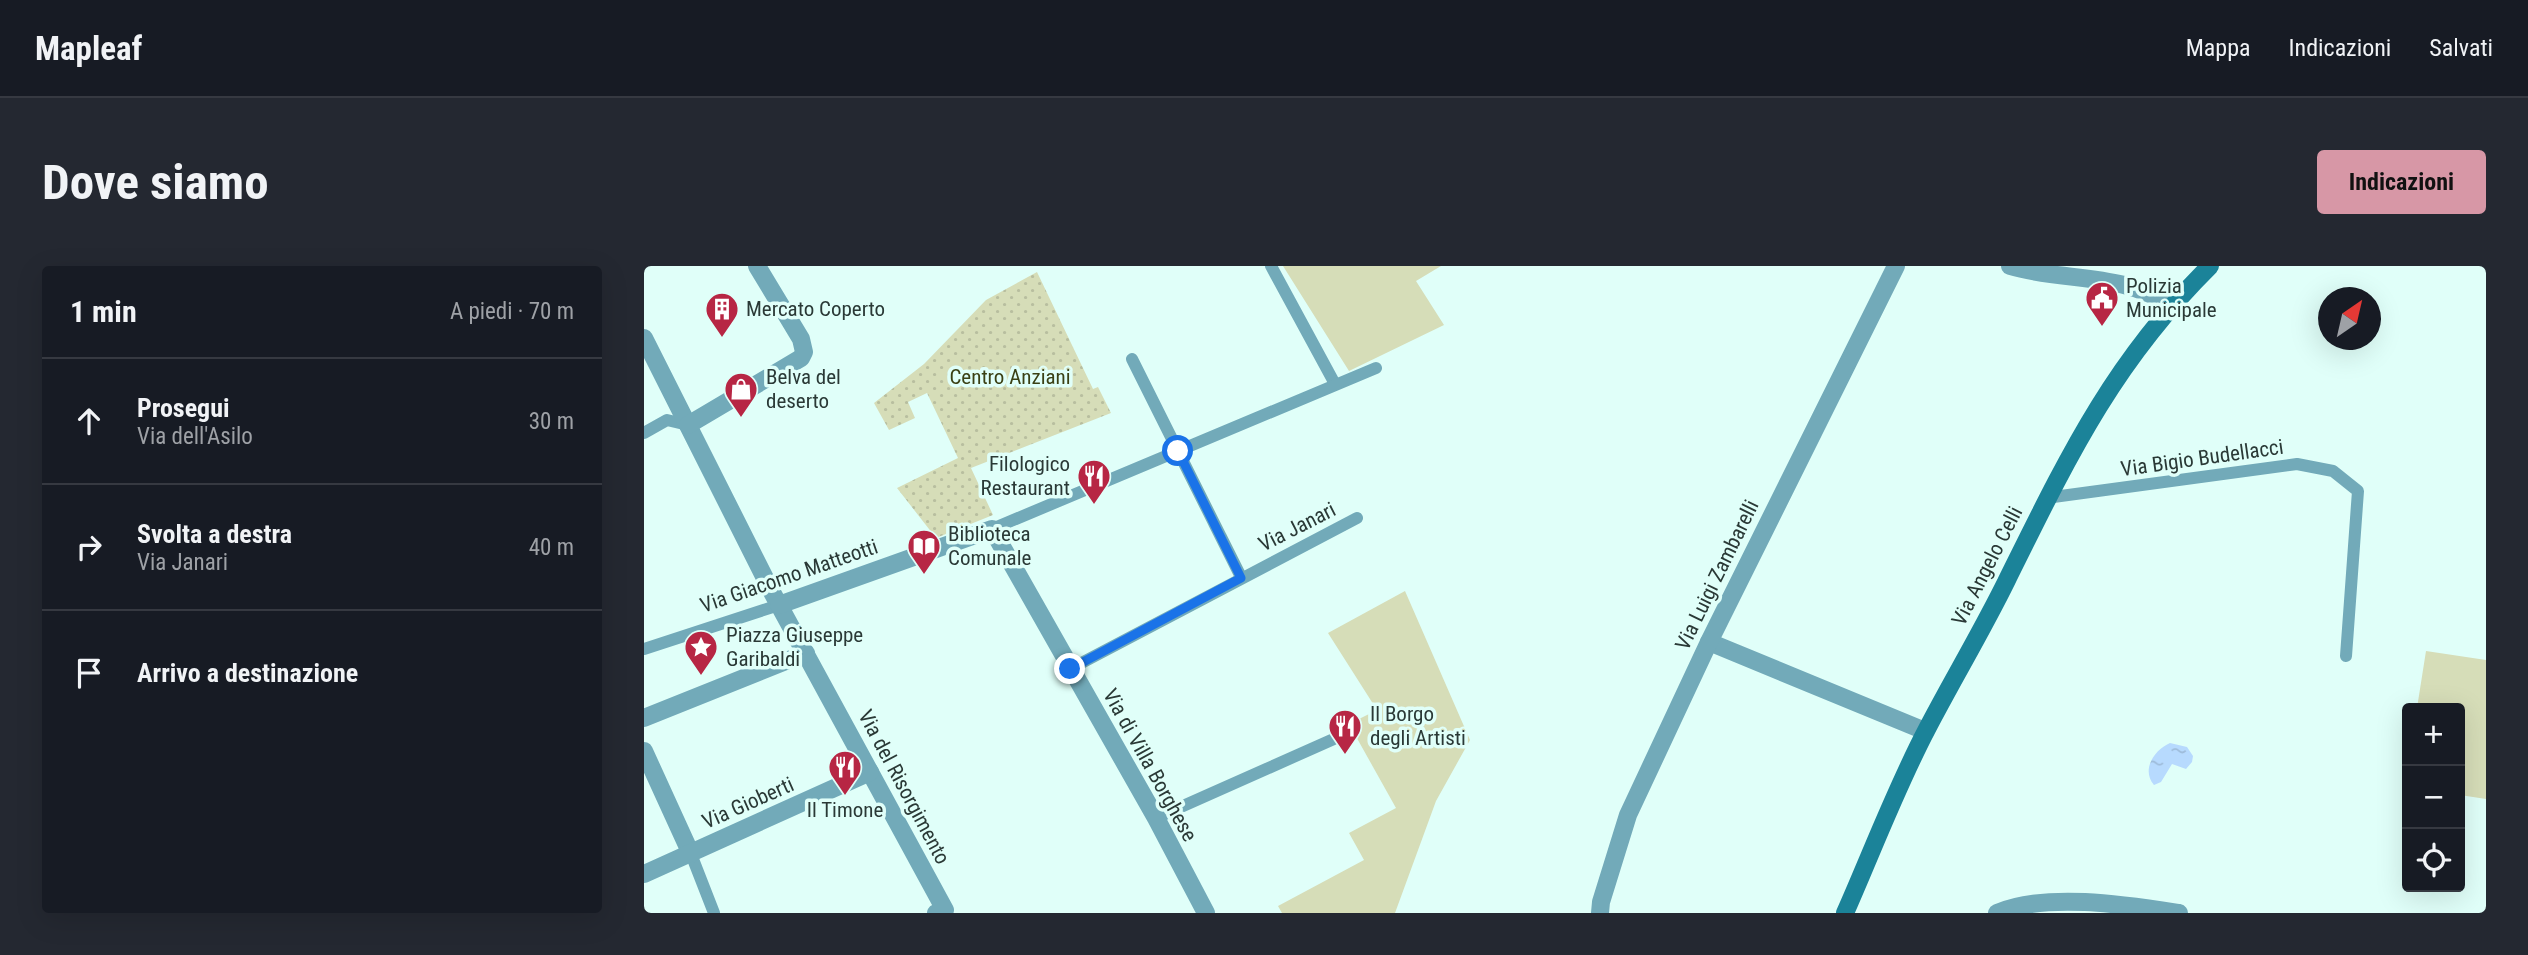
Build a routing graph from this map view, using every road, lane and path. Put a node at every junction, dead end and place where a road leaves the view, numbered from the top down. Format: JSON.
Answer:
{"nodes":[{"id":1,"x":757,"y":266,"type":"edge"},
{"id":2,"x":1271,"y":266,"type":"edge"},
{"id":3,"x":1896,"y":266,"type":"edge"},
{"id":4,"x":2010,"y":266,"type":"edge"},
{"id":5,"x":2210,"y":266,"type":"edge"},
{"id":6,"x":2170,"y":306,"type":"junction"},
{"id":7,"x":644,"y":338,"type":"edge"},
{"id":8,"x":1132,"y":359,"type":"dead end"},
{"id":9,"x":1376,"y":368,"type":"dead end"},
{"id":10,"x":1335,"y":384,"type":"junction"},
{"id":11,"x":688,"y":425,"type":"junction"},
{"id":12,"x":644,"y":433,"type":"edge"},
{"id":13,"x":1178,"y":451,"type":"junction"},
{"id":14,"x":2046,"y":498,"type":"junction"},
{"id":15,"x":1357,"y":518,"type":"dead end"},
{"id":16,"x":992,"y":529,"type":"junction"},
{"id":17,"x":1241,"y":578,"type":"junction"},
{"id":18,"x":779,"y":605,"type":"junction"},
{"id":19,"x":1709,"y":642,"type":"junction"},
{"id":20,"x":644,"y":649,"type":"edge"},
{"id":21,"x":806,"y":653,"type":"junction"},
{"id":22,"x":2346,"y":656,"type":"dead end"},
{"id":23,"x":1070,"y":669,"type":"junction"},
{"id":24,"x":644,"y":718,"type":"edge"},
{"id":25,"x":1925,"y":732,"type":"junction"},
{"id":26,"x":1336,"y":738,"type":"dead end"},
{"id":27,"x":644,"y":751,"type":"edge"},
{"id":28,"x":870,"y":772,"type":"junction"},
{"id":29,"x":1156,"y":818,"type":"junction"},
{"id":30,"x":691,"y":854,"type":"junction"},
{"id":31,"x":644,"y":874,"type":"edge"},
{"id":32,"x":940,"y":911,"type":"edge"},
{"id":33,"x":714,"y":913,"type":"edge"},
{"id":34,"x":1206,"y":913,"type":"edge"},
{"id":35,"x":1600,"y":913,"type":"edge"},
{"id":36,"x":1845,"y":913,"type":"edge"},
{"id":37,"x":1997,"y":913,"type":"edge"},
{"id":38,"x":2179,"y":913,"type":"edge"}],
"edges":[{"from":1,"to":11,"type":"street"},
{"from":2,"to":10,"type":"lane"},
{"from":3,"to":19,"type":"street","name":"Via Luigi Zambarelli"},
{"from":4,"to":6,"type":"street"},
{"from":5,"to":6,"type":"main road","name":"Via Angelo Celli"},
{"from":6,"to":14,"type":"main road","name":"Via Angelo Celli"},
{"from":7,"to":11,"type":"street","name":"Via del Risorgimento"},
{"from":8,"to":13,"type":"lane"},
{"from":9,"to":10,"type":"lane","name":"Via Giacomo Matteotti"},
{"from":10,"to":13,"type":"lane","name":"Via Giacomo Matteotti"},
{"from":11,"to":12,"type":"lane"},
{"from":11,"to":18,"type":"street","name":"Via del Risorgimento"},
{"from":13,"to":16,"type":"lane","name":"Via Giacomo Matteotti"},
{"from":13,"to":17,"type":"lane"},
{"from":14,"to":22,"type":"lane","name":"Via Bigio Budellacci"},
{"from":14,"to":25,"type":"main road","name":"Via Angelo Celli"},
{"from":15,"to":17,"type":"lane","name":"Via Janari"},
{"from":16,"to":18,"type":"street","name":"Via Giacomo Matteotti"},
{"from":16,"to":23,"type":"street","name":"Via di Villa Borghese"},
{"from":17,"to":23,"type":"lane","name":"Via Janari"},
{"from":18,"to":20,"type":"lane","name":"Via Giacomo Matteotti"},
{"from":18,"to":21,"type":"street","name":"Via del Risorgimento"},
{"from":19,"to":25,"type":"street"},
{"from":19,"to":35,"type":"street","name":"Via Luigi Zambarelli"},
{"from":21,"to":24,"type":"street"},
{"from":21,"to":28,"type":"street","name":"Via del Risorgimento"},
{"from":23,"to":29,"type":"street","name":"Via di Villa Borghese"},
{"from":25,"to":36,"type":"main road","name":"Via Angelo Celli"},
{"from":26,"to":29,"type":"lane"},
{"from":27,"to":30,"type":"street"},
{"from":28,"to":30,"type":"street","name":"Via Gioberti"},
{"from":28,"to":32,"type":"street","name":"Via del Risorgimento"},
{"from":29,"to":34,"type":"street","name":"Via di Villa Borghese"},
{"from":30,"to":31,"type":"street","name":"Via Gioberti"},
{"from":30,"to":33,"type":"lane"},
{"from":37,"to":38,"type":"street"}]}
